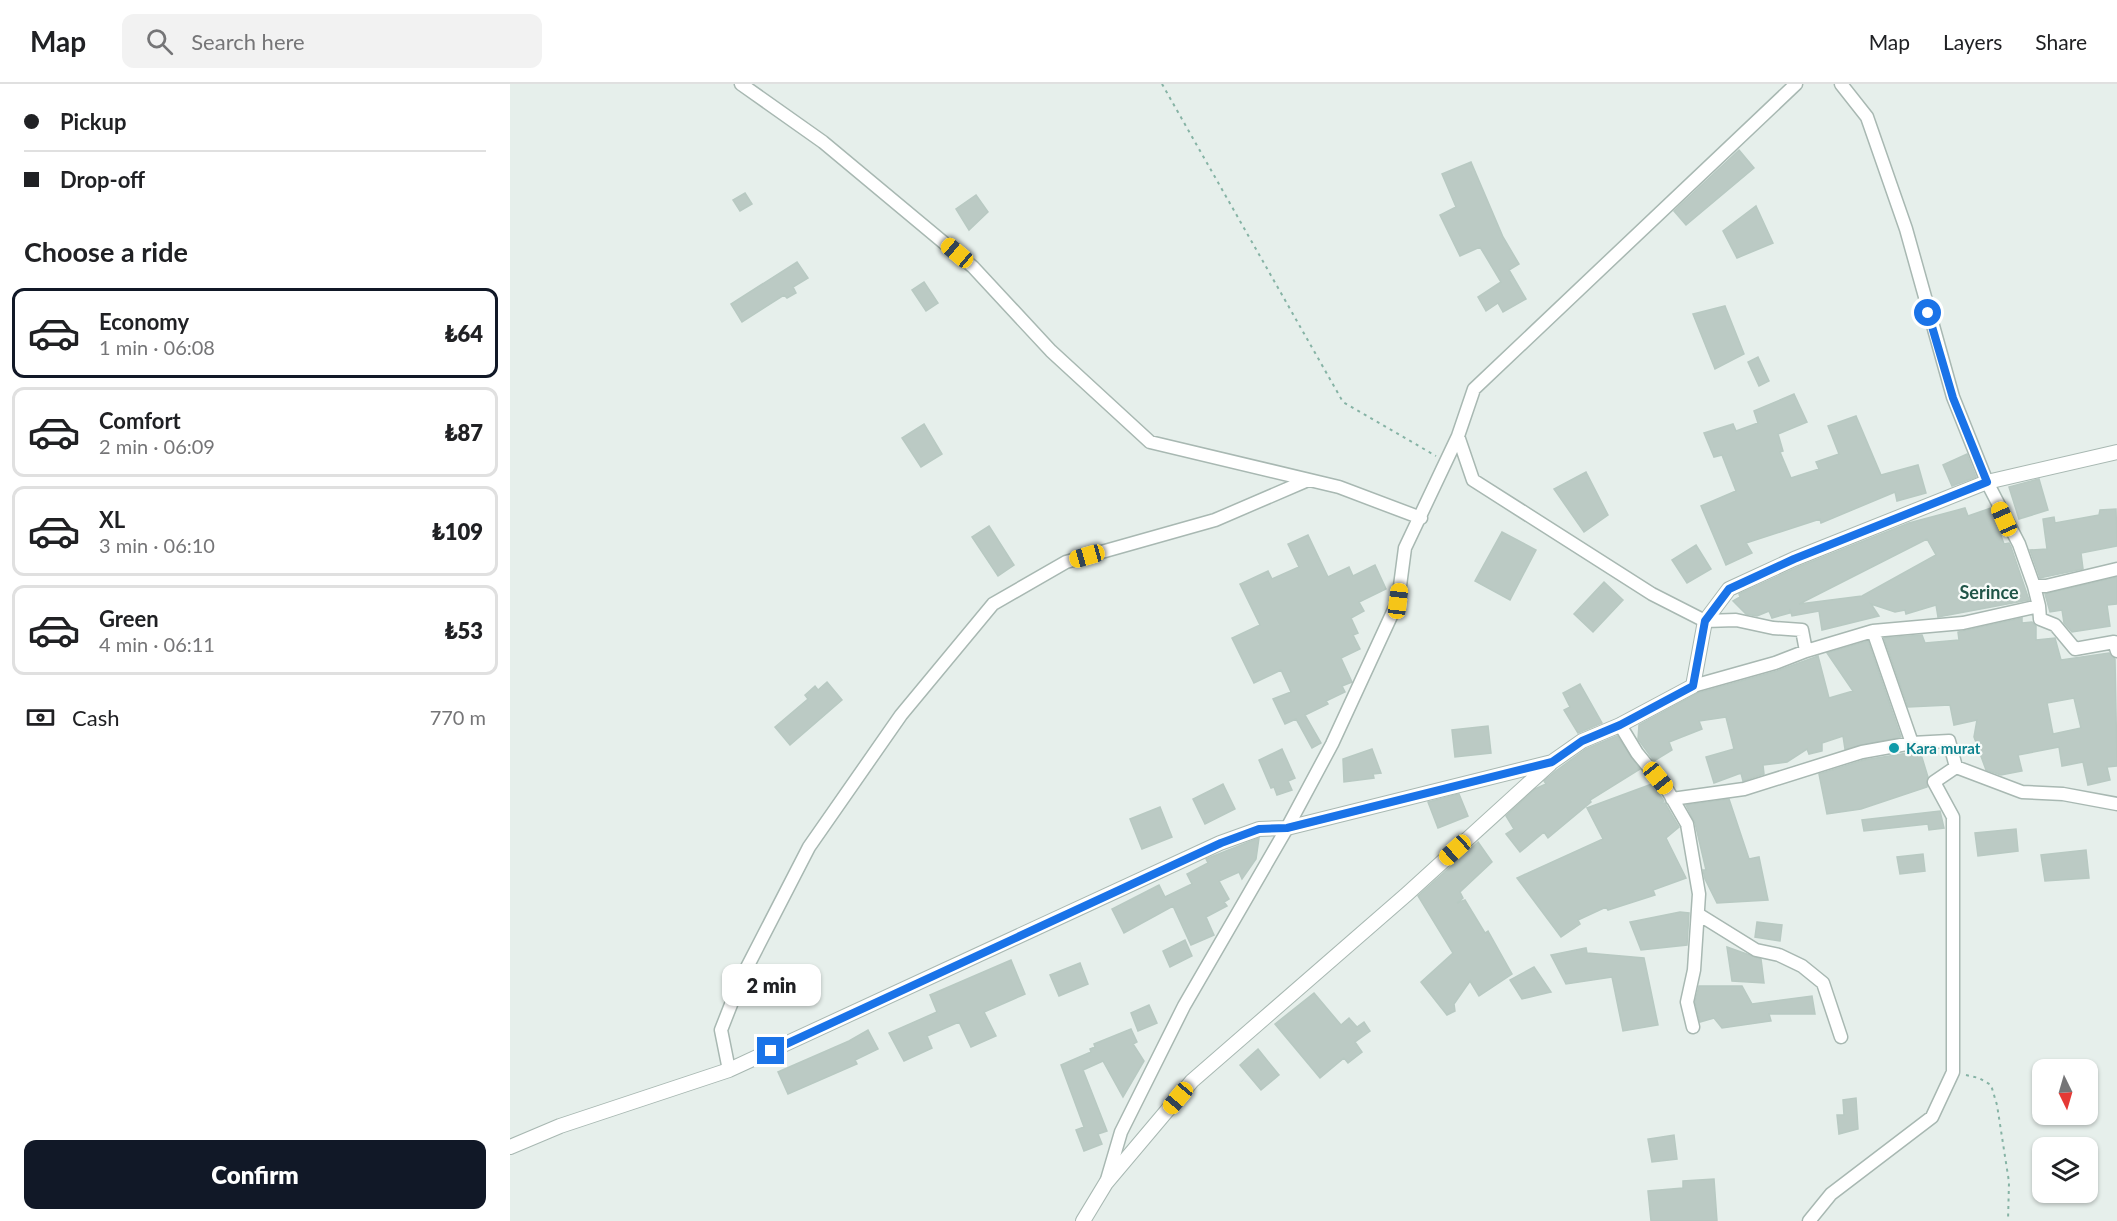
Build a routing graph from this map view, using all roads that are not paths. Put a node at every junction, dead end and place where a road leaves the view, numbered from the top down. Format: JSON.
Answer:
{"nodes":[{"id":1,"x":741,"y":84,"type":"edge"},
{"id":2,"x":1796,"y":84,"type":"edge"},
{"id":3,"x":1841,"y":84,"type":"edge"},
{"id":4,"x":1458,"y":436,"type":"junction"},
{"id":5,"x":2117,"y":452,"type":"edge"},
{"id":6,"x":1308,"y":480,"type":"junction"},
{"id":7,"x":1987,"y":482,"type":"junction"},
{"id":8,"x":1421,"y":518,"type":"junction"},
{"id":9,"x":2117,"y":569,"type":"edge"},
{"id":10,"x":2034,"y":586,"type":"junction"},
{"id":11,"x":2038,"y":606,"type":"junction"},
{"id":12,"x":1705,"y":621,"type":"junction"},
{"id":13,"x":1873,"y":631,"type":"junction"},
{"id":14,"x":1806,"y":651,"type":"junction"},
{"id":15,"x":2117,"y":651,"type":"edge"},
{"id":16,"x":1693,"y":686,"type":"junction"},
{"id":17,"x":1620,"y":725,"type":"junction"},
{"id":18,"x":1912,"y":743,"type":"junction"},
{"id":19,"x":1552,"y":762,"type":"junction"},
{"id":20,"x":1956,"y":766,"type":"junction"},
{"id":21,"x":1672,"y":799,"type":"junction"},
{"id":22,"x":2117,"y":804,"type":"edge"},
{"id":23,"x":1287,"y":828,"type":"junction"},
{"id":24,"x":1698,"y":914,"type":"junction"},
{"id":25,"x":1693,"y":1027,"type":"dead end"},
{"id":26,"x":1841,"y":1037,"type":"dead end"},
{"id":27,"x":729,"y":1070,"type":"junction"},
{"id":28,"x":510,"y":1147,"type":"edge"},
{"id":29,"x":1106,"y":1183,"type":"junction"},
{"id":30,"x":1083,"y":1221,"type":"edge"},
{"id":31,"x":1809,"y":1221,"type":"edge"}],
"edges":[{"from":1,"to":6,"type":"street"},
{"from":2,"to":4,"type":"street"},
{"from":3,"to":7,"type":"street"},
{"from":4,"to":8,"type":"street"},
{"from":4,"to":12,"type":"street"},
{"from":5,"to":7,"type":"street"},
{"from":6,"to":8,"type":"street"},
{"from":6,"to":27,"type":"street"},
{"from":7,"to":10,"type":"street"},
{"from":7,"to":12,"type":"street"},
{"from":8,"to":23,"type":"street"},
{"from":9,"to":10,"type":"street"},
{"from":10,"to":11,"type":"street"},
{"from":11,"to":13,"type":"street"},
{"from":11,"to":15,"type":"street"},
{"from":12,"to":14,"type":"street"},
{"from":12,"to":16,"type":"street"},
{"from":13,"to":14,"type":"street"},
{"from":13,"to":18,"type":"street"},
{"from":14,"to":16,"type":"street"},
{"from":16,"to":17,"type":"street"},
{"from":17,"to":19,"type":"street"},
{"from":17,"to":21,"type":"street"},
{"from":18,"to":20,"type":"street"},
{"from":18,"to":21,"type":"street"},
{"from":19,"to":23,"type":"street"},
{"from":19,"to":29,"type":"street"},
{"from":20,"to":22,"type":"street"},
{"from":20,"to":31,"type":"street"},
{"from":21,"to":24,"type":"street"},
{"from":23,"to":27,"type":"street"},
{"from":23,"to":29,"type":"street"},
{"from":24,"to":25,"type":"street"},
{"from":24,"to":26,"type":"street"},
{"from":27,"to":28,"type":"street"},
{"from":29,"to":30,"type":"street"}]}
